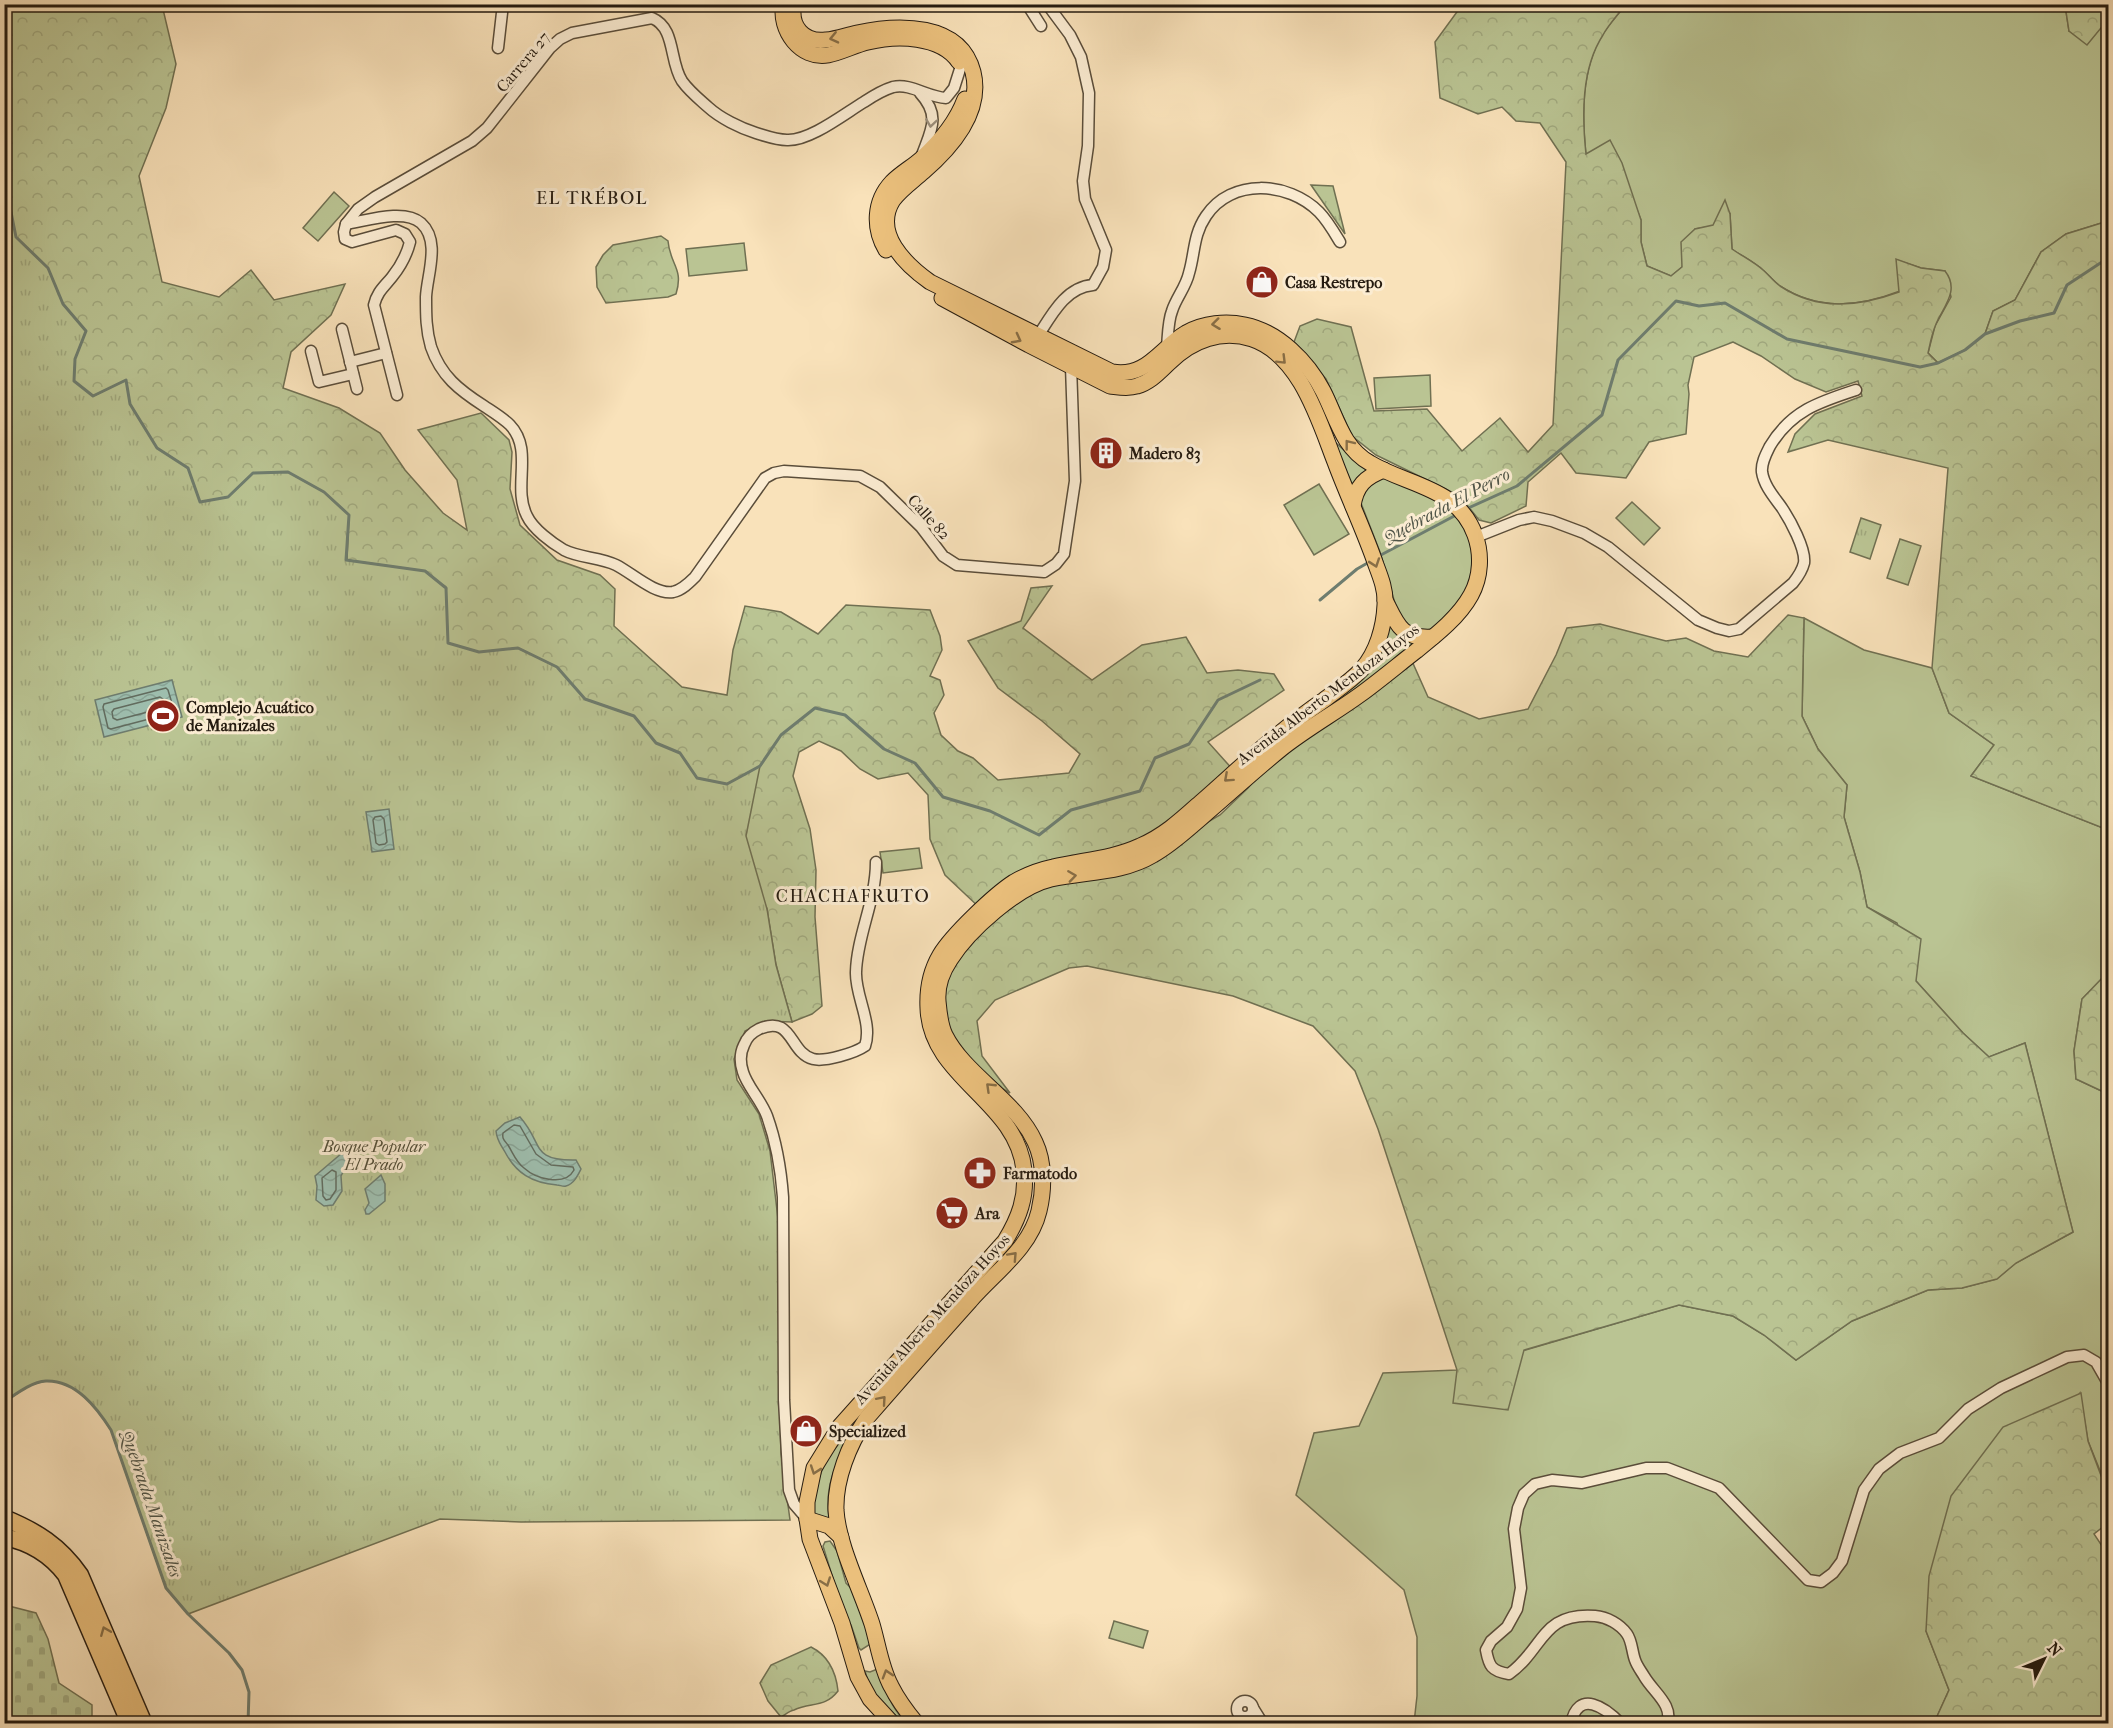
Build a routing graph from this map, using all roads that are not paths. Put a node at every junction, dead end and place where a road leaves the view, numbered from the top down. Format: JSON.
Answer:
{"nodes":[{"id":1,"x":503,"y":4,"type":"edge"},
{"id":2,"x":784,"y":4,"type":"edge"},
{"id":3,"x":794,"y":4,"type":"edge"},
{"id":4,"x":1027,"y":4,"type":"edge"},
{"id":5,"x":1047,"y":4,"type":"edge"},
{"id":6,"x":1041,"y":27,"type":"dead end"},
{"id":7,"x":498,"y":48,"type":"dead end"},
{"id":8,"x":961,"y":66,"type":"junction"},
{"id":9,"x":917,"y":91,"type":"junction"},
{"id":10,"x":504,"y":107,"type":"junction"},
{"id":11,"x":488,"y":111,"type":"dead end"},
{"id":12,"x":920,"y":160,"type":"junction"},
{"id":13,"x":346,"y":224,"type":"junction"},
{"id":14,"x":1340,"y":242,"type":"dead end"},
{"id":15,"x":342,"y":330,"type":"dead end"},
{"id":16,"x":1038,"y":336,"type":"junction"},
{"id":17,"x":1167,"y":347,"type":"junction"},
{"id":18,"x":310,"y":351,"type":"dead end"},
{"id":19,"x":386,"y":353,"type":"junction"},
{"id":20,"x":350,"y":362,"type":"junction"},
{"id":21,"x":1071,"y":366,"type":"junction"},
{"id":22,"x":353,"y":374,"type":"junction"},
{"id":23,"x":357,"y":389,"type":"dead end"},
{"id":24,"x":1856,"y":390,"type":"dead end"},
{"id":25,"x":398,"y":395,"type":"dead end"},
{"id":26,"x":1384,"y":470,"type":"junction"},
{"id":27,"x":1353,"y":506,"type":"junction"},
{"id":28,"x":1476,"y":537,"type":"junction"},
{"id":29,"x":1385,"y":600,"type":"junction"},
{"id":30,"x":1433,"y":638,"type":"junction"},
{"id":31,"x":876,"y":862,"type":"dead end"},
{"id":32,"x":2109,"y":1383,"type":"edge"},
{"id":33,"x":4,"y":1518,"type":"edge"},
{"id":34,"x":807,"y":1519,"type":"junction"},
{"id":35,"x":4,"y":1537,"type":"edge"},
{"id":36,"x":841,"y":1537,"type":"junction"},
{"id":37,"x":878,"y":1646,"type":"junction"},
{"id":38,"x":850,"y":1649,"type":"junction"},
{"id":39,"x":130,"y":1724,"type":"edge"},
{"id":40,"x":144,"y":1724,"type":"edge"},
{"id":41,"x":893,"y":1724,"type":"edge"},
{"id":42,"x":917,"y":1724,"type":"edge"},
{"id":43,"x":1249,"y":1724,"type":"edge"},
{"id":44,"x":1263,"y":1724,"type":"edge"},
{"id":45,"x":1571,"y":1724,"type":"edge"},
{"id":46,"x":1621,"y":1724,"type":"edge"},
{"id":47,"x":1667,"y":1724,"type":"edge"}],
"edges":[{"from":1,"to":7,"type":"street"},
{"from":2,"to":8,"type":"main road"},
{"from":16,"to":3,"type":"main road","name":"Avenida Alberto Mendoza Hoyos","one_way":true},
{"from":4,"to":6,"type":"street"},
{"from":5,"to":16,"type":"street"},
{"from":8,"to":9,"type":"street","name":"Carrera 27"},
{"from":8,"to":12,"type":"main road","name":"Avenida Alberto Mendoza Hoyos"},
{"from":9,"to":10,"type":"street","name":"Carrera 27"},
{"from":9,"to":12,"type":"street","one_way":true},
{"from":10,"to":11,"type":"street"},
{"from":10,"to":13,"type":"street","name":"Carrera 27"},
{"from":12,"to":21,"type":"main road","name":"Avenida Alberto Mendoza Hoyos","one_way":true},
{"from":13,"to":19,"type":"street"},
{"from":13,"to":21,"type":"street","name":"Calle 82"},
{"from":14,"to":17,"type":"street"},
{"from":15,"to":20,"type":"street"},
{"from":16,"to":17,"type":"main road","name":"Avenida Alberto Mendoza Hoyos"},
{"from":26,"to":17,"type":"main road","name":"Avenida Alberto Mendoza Hoyos","one_way":true},
{"from":18,"to":22,"type":"street"},
{"from":19,"to":20,"type":"street"},
{"from":19,"to":25,"type":"street"},
{"from":20,"to":22,"type":"street"},
{"from":21,"to":27,"type":"main road","name":"Avenida Alberto Mendoza Hoyos","one_way":true},
{"from":22,"to":23,"type":"street"},
{"from":24,"to":28,"type":"street"},
{"from":26,"to":27,"type":"main road"},
{"from":26,"to":28,"type":"main road","name":"Avenida Alberto Mendoza Hoyos"},
{"from":27,"to":29,"type":"main road","name":"Avenida Alberto Mendoza Hoyos","one_way":true},
{"from":28,"to":30,"type":"main road","name":"Avenida Alberto Mendoza Hoyos"},
{"from":29,"to":30,"type":"main road"},
{"from":29,"to":34,"type":"main road","name":"Avenida Alberto Mendoza Hoyos","one_way":true},
{"from":36,"to":30,"type":"main road","name":"Avenida Alberto Mendoza Hoyos","one_way":true},
{"from":31,"to":34,"type":"street"},
{"from":32,"to":47,"type":"street"},
{"from":40,"to":33,"type":"highway","one_way":true},
{"from":34,"to":36,"type":"main road"},
{"from":34,"to":38,"type":"main road","name":"Avenida Alberto Mendoza Hoyos","one_way":true},
{"from":35,"to":39,"type":"highway"},
{"from":36,"to":37,"type":"main road","name":"Avenida Alberto Mendoza Hoyos"},
{"from":37,"to":38,"type":"main road"},
{"from":42,"to":37,"type":"main road","name":"Avenida Alberto Mendoza Hoyos","one_way":true},
{"from":38,"to":41,"type":"main road","name":"Avenida Alberto Mendoza Hoyos"},
{"from":43,"to":44,"type":"street"},
{"from":45,"to":46,"type":"street"}]}
